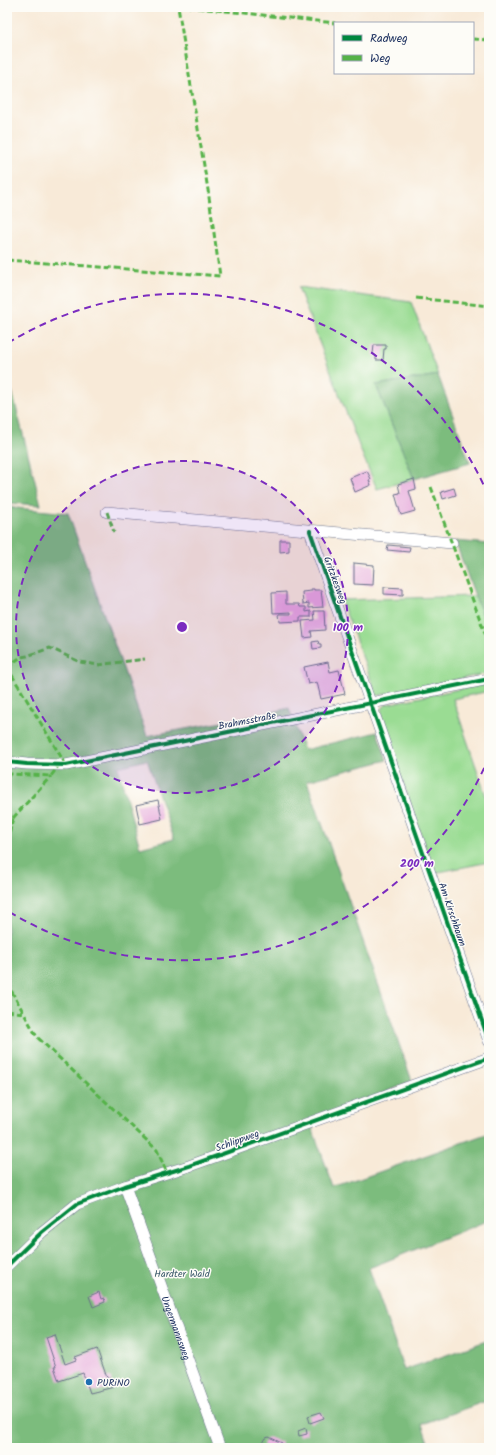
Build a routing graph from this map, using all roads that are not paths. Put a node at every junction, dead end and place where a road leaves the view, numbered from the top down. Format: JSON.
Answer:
{"nodes":[{"id":1,"x":107,"y":512,"type":"dead end"},
{"id":2,"x":310,"y":531,"type":"junction"},
{"id":3,"x":452,"y":543,"type":"dead end"},
{"id":4,"x":489,"y":679,"type":"edge"},
{"id":5,"x":371,"y":703,"type":"junction"},
{"id":6,"x":7,"y":762,"type":"edge"},
{"id":7,"x":489,"y":1041,"type":"edge"},
{"id":8,"x":489,"y":1058,"type":"edge"},
{"id":9,"x":125,"y":1186,"type":"junction"},
{"id":10,"x":7,"y":1266,"type":"edge"},
{"id":11,"x":220,"y":1448,"type":"edge"}],
"edges":[{"from":1,"to":2,"type":"street"},
{"from":2,"to":3,"type":"street"},
{"from":2,"to":5,"type":"street","name":"Gritzkesweg"},
{"from":4,"to":5,"type":"street","name":"Brahmsstraße"},
{"from":5,"to":6,"type":"street","name":"Brahmsstraße"},
{"from":5,"to":7,"type":"street","name":"Am Kirschbaum"},
{"from":8,"to":9,"type":"street","name":"Schlippweg"},
{"from":9,"to":10,"type":"street","name":"Schlippweg"},
{"from":9,"to":11,"type":"street","name":"Ungermannsweg"}]}
